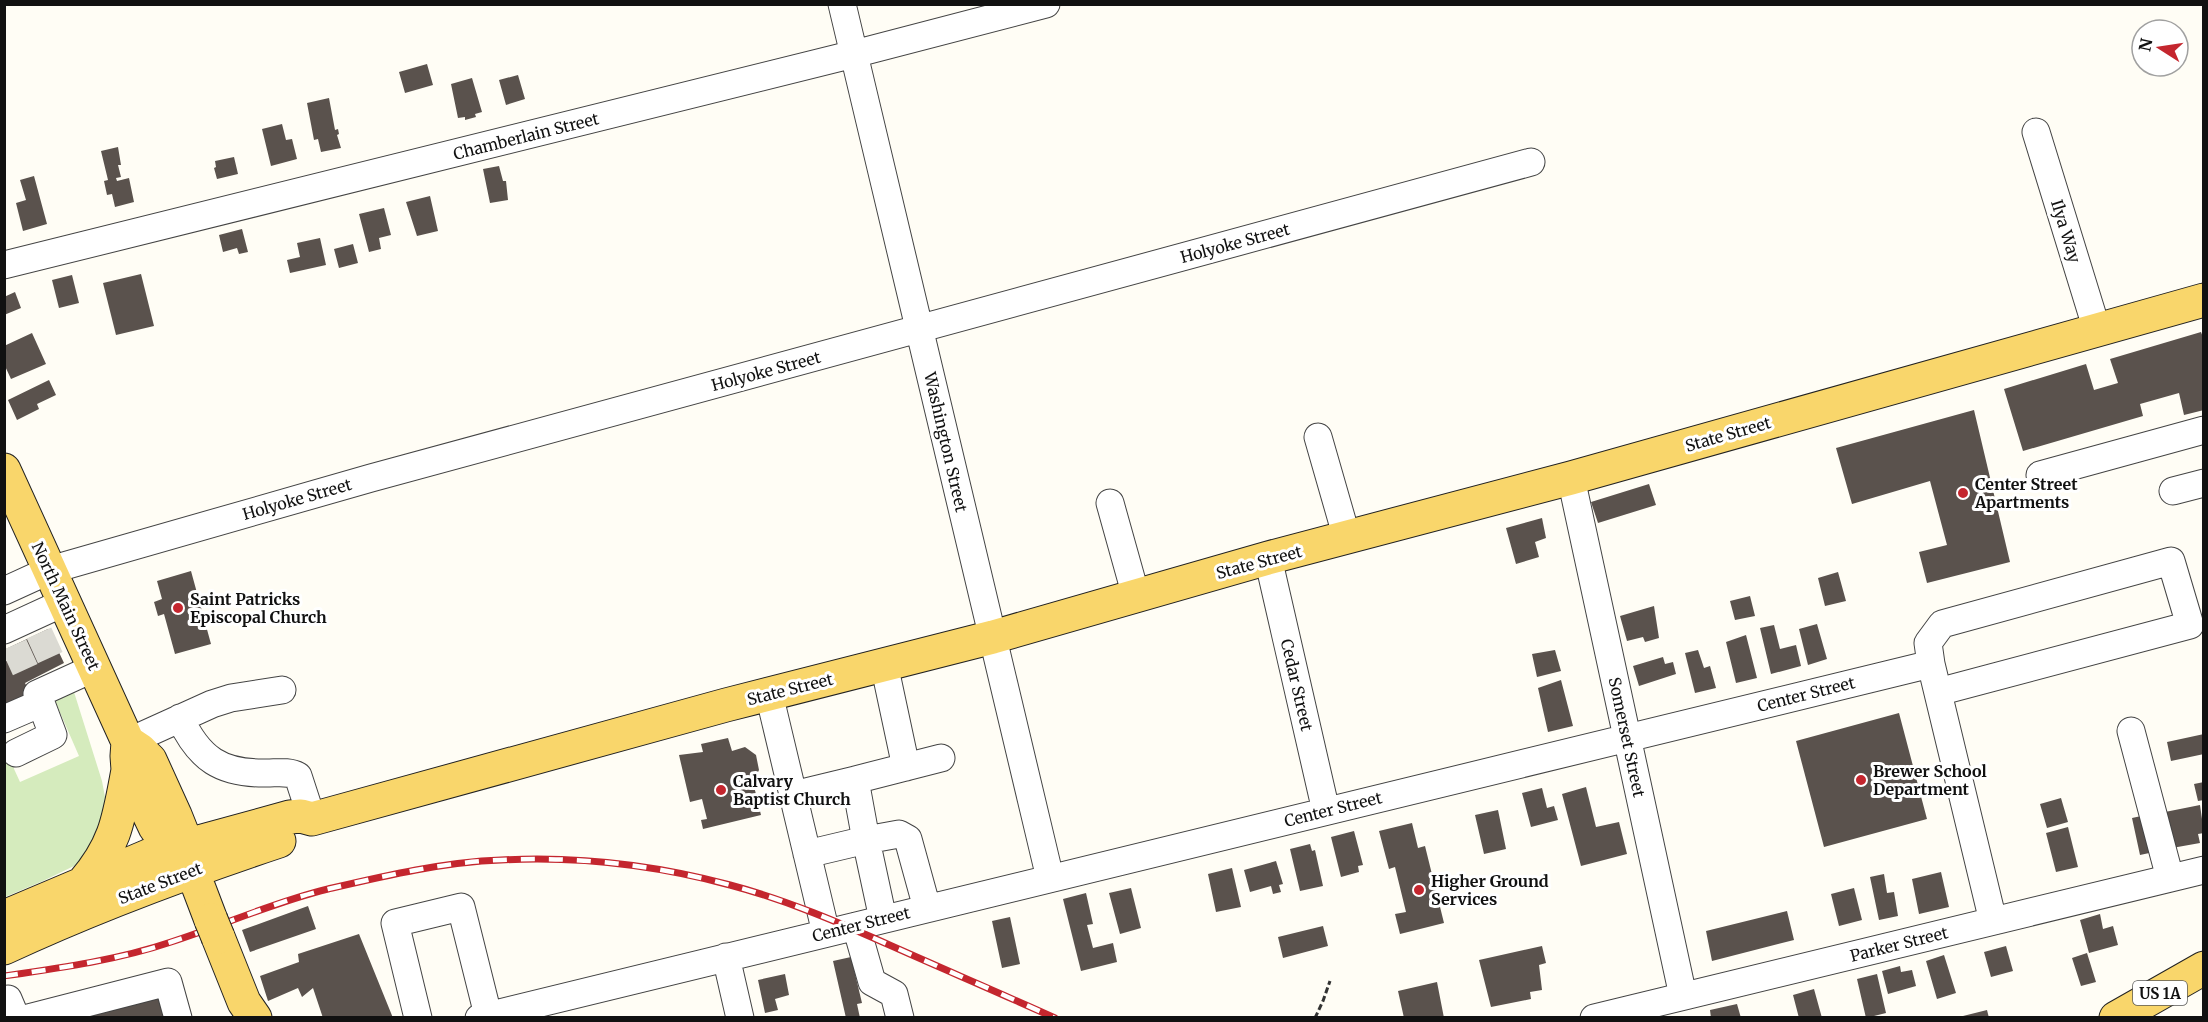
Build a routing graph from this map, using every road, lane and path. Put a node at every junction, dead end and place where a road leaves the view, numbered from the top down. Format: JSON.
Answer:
{"nodes":[{"id":1,"x":842,"y":4,"type":"edge"},
{"id":2,"x":1046,"y":4,"type":"edge"},
{"id":3,"x":854,"y":54,"type":"junction"},
{"id":4,"x":2036,"y":132,"type":"dead end"},
{"id":5,"x":1531,"y":162,"type":"dead end"},
{"id":6,"x":4,"y":265,"type":"edge"},
{"id":7,"x":2204,"y":300,"type":"edge"},
{"id":8,"x":919,"y":330,"type":"junction"},
{"id":9,"x":2097,"y":330,"type":"junction"},
{"id":10,"x":2204,"y":430,"type":"edge"},
{"id":11,"x":1318,"y":437,"type":"dead end"},
{"id":12,"x":4,"y":470,"type":"edge"},
{"id":13,"x":2040,"y":475,"type":"dead end"},
{"id":14,"x":1571,"y":478,"type":"junction"},
{"id":15,"x":2204,"y":483,"type":"edge"},
{"id":16,"x":2173,"y":491,"type":"dead end"},
{"id":17,"x":1110,"y":503,"type":"dead end"},
{"id":18,"x":1347,"y":538,"type":"junction"},
{"id":19,"x":1268,"y":558,"type":"junction"},
{"id":20,"x":50,"y":570,"type":"junction"},
{"id":21,"x":7,"y":590,"type":"edge"},
{"id":22,"x":1136,"y":596,"type":"junction"},
{"id":23,"x":64,"y":602,"type":"junction"},
{"id":24,"x":20,"y":629,"type":"edge"},
{"id":25,"x":993,"y":637,"type":"junction"},
{"id":26,"x":884,"y":664,"type":"junction"},
{"id":27,"x":1931,"y":664,"type":"junction"},
{"id":28,"x":94,"y":668,"type":"junction"},
{"id":29,"x":282,"y":690,"type":"dead end"},
{"id":30,"x":1938,"y":692,"type":"junction"},
{"id":31,"x":36,"y":693,"type":"junction"},
{"id":32,"x":769,"y":694,"type":"junction"},
{"id":33,"x":180,"y":718,"type":"junction"},
{"id":34,"x":4,"y":719,"type":"edge"},
{"id":35,"x":2132,"y":731,"type":"dead end"},
{"id":36,"x":1627,"y":738,"type":"junction"},
{"id":37,"x":16,"y":753,"type":"dead end"},
{"id":38,"x":128,"y":756,"type":"junction"},
{"id":39,"x":941,"y":759,"type":"dead end"},
{"id":40,"x":906,"y":767,"type":"junction"},
{"id":41,"x":855,"y":780,"type":"junction"},
{"id":42,"x":793,"y":795,"type":"junction"},
{"id":43,"x":1326,"y":811,"type":"junction"},
{"id":44,"x":312,"y":819,"type":"junction"},
{"id":45,"x":866,"y":840,"type":"junction"},
{"id":46,"x":807,"y":854,"type":"junction"},
{"id":47,"x":183,"y":855,"type":"junction"},
{"id":48,"x":2204,"y":870,"type":"edge"},
{"id":49,"x":1050,"y":878,"type":"junction"},
{"id":50,"x":2170,"y":878,"type":"junction"},
{"id":51,"x":83,"y":883,"type":"junction"},
{"id":52,"x":927,"y":908,"type":"junction"},
{"id":53,"x":4,"y":917,"type":"edge"},
{"id":54,"x":883,"y":919,"type":"junction"},
{"id":55,"x":1993,"y":921,"type":"junction"},
{"id":56,"x":856,"y":926,"type":"junction"},
{"id":57,"x":826,"y":933,"type":"junction"},
{"id":58,"x":4,"y":948,"type":"edge"},
{"id":59,"x":726,"y":957,"type":"junction"},
{"id":60,"x":2204,"y":968,"type":"edge"},
{"id":61,"x":1329,"y":981,"type":"dead end"},
{"id":62,"x":1683,"y":996,"type":"junction"},
{"id":63,"x":558,"y":1008,"type":"edge"},
{"id":64,"x":247,"y":1012,"type":"edge"},
{"id":65,"x":484,"y":1016,"type":"edge"},
{"id":66,"x":28,"y":1017,"type":"edge"},
{"id":67,"x":178,"y":1017,"type":"edge"},
{"id":68,"x":418,"y":1017,"type":"edge"},
{"id":69,"x":740,"y":1017,"type":"edge"},
{"id":70,"x":900,"y":1017,"type":"edge"},
{"id":71,"x":1315,"y":1017,"type":"edge"},
{"id":72,"x":1594,"y":1017,"type":"edge"},
{"id":73,"x":2116,"y":1017,"type":"edge"}],
"edges":[{"from":1,"to":3,"type":"street","name":"Washington Street"},
{"from":2,"to":3,"type":"street","name":"Chamberlain Street"},
{"from":3,"to":6,"type":"street","name":"Chamberlain Street"},
{"from":3,"to":8,"type":"street","name":"Washington Street"},
{"from":4,"to":9,"type":"street","name":"Ilya Way"},
{"from":5,"to":8,"type":"street","name":"Holyoke Street"},
{"from":7,"to":9,"type":"main road","name":"State Street"},
{"from":8,"to":20,"type":"street","name":"Holyoke Street"},
{"from":8,"to":25,"type":"street","name":"Washington Street"},
{"from":9,"to":14,"type":"main road","name":"State Street"},
{"from":10,"to":13,"type":"street"},
{"from":11,"to":18,"type":"street"},
{"from":12,"to":20,"type":"main road","name":"North Main Street"},
{"from":14,"to":18,"type":"main road","name":"State Street"},
{"from":14,"to":36,"type":"street","name":"Somerset Street"},
{"from":15,"to":16,"type":"street"},
{"from":17,"to":22,"type":"street"},
{"from":18,"to":19,"type":"main road","name":"State Street"},
{"from":19,"to":22,"type":"main road","name":"State Street"},
{"from":19,"to":43,"type":"street","name":"Cedar Street"},
{"from":20,"to":21,"type":"street","name":"Holyoke Street"},
{"from":20,"to":23,"type":"main road","name":"North Main Street"},
{"from":21,"to":24,"type":"street"},
{"from":22,"to":25,"type":"main road","name":"State Street"},
{"from":23,"to":24,"type":"street"},
{"from":23,"to":28,"type":"main road","name":"North Main Street"},
{"from":25,"to":26,"type":"main road","name":"State Street"},
{"from":25,"to":49,"type":"street","name":"Washington Street"},
{"from":26,"to":32,"type":"main road","name":"State Street"},
{"from":26,"to":40,"type":"street"},
{"from":27,"to":30,"type":"street"},
{"from":27,"to":30,"type":"street"},
{"from":27,"to":36,"type":"street","name":"Center Street"},
{"from":28,"to":31,"type":"street"},
{"from":28,"to":38,"type":"main road","name":"North Main Street"},
{"from":29,"to":33,"type":"street"},
{"from":30,"to":55,"type":"street"},
{"from":31,"to":34,"type":"street"},
{"from":31,"to":37,"type":"street"},
{"from":32,"to":42,"type":"street"},
{"from":32,"to":44,"type":"main road","name":"State Street"},
{"from":33,"to":38,"type":"street"},
{"from":33,"to":44,"type":"street"},
{"from":35,"to":50,"type":"street"},
{"from":36,"to":43,"type":"street","name":"Center Street"},
{"from":36,"to":62,"type":"street","name":"Somerset Street"},
{"from":38,"to":47,"type":"main road","name":"North Main Street"},
{"from":38,"to":51,"type":"main road"},
{"from":39,"to":40,"type":"street"},
{"from":40,"to":41,"type":"street"},
{"from":41,"to":42,"type":"street"},
{"from":41,"to":45,"type":"street"},
{"from":42,"to":46,"type":"street"},
{"from":43,"to":49,"type":"street","name":"Center Street"},
{"from":44,"to":47,"type":"main road","name":"State Street"},
{"from":45,"to":46,"type":"street"},
{"from":45,"to":52,"type":"street"},
{"from":45,"to":54,"type":"street"},
{"from":46,"to":57,"type":"street"},
{"from":47,"to":51,"type":"main road","name":"State Street"},
{"from":47,"to":58,"type":"main road","name":"State Street"},
{"from":47,"to":64,"type":"main road","name":"North Main Street"},
{"from":48,"to":50,"type":"street","name":"Parker Street"},
{"from":49,"to":52,"type":"street","name":"Center Street"},
{"from":50,"to":55,"type":"street","name":"Parker Street"},
{"from":51,"to":53,"type":"main road","name":"State Street"},
{"from":52,"to":54,"type":"street","name":"Center Street"},
{"from":54,"to":56,"type":"street","name":"Center Street"},
{"from":55,"to":62,"type":"street","name":"Parker Street"},
{"from":56,"to":57,"type":"street","name":"Center Street"},
{"from":56,"to":70,"type":"street"},
{"from":57,"to":59,"type":"street","name":"Center Street"},
{"from":59,"to":63,"type":"street","name":"Center Street"},
{"from":59,"to":69,"type":"street"},
{"from":60,"to":73,"type":"main road","number":"US 1A"},
{"from":61,"to":71,"type":"path"},
{"from":62,"to":72,"type":"street","name":"Parker Street"},
{"from":63,"to":65,"type":"street","name":"Center Street"},
{"from":65,"to":68,"type":"street"},
{"from":66,"to":67,"type":"street"}]}
